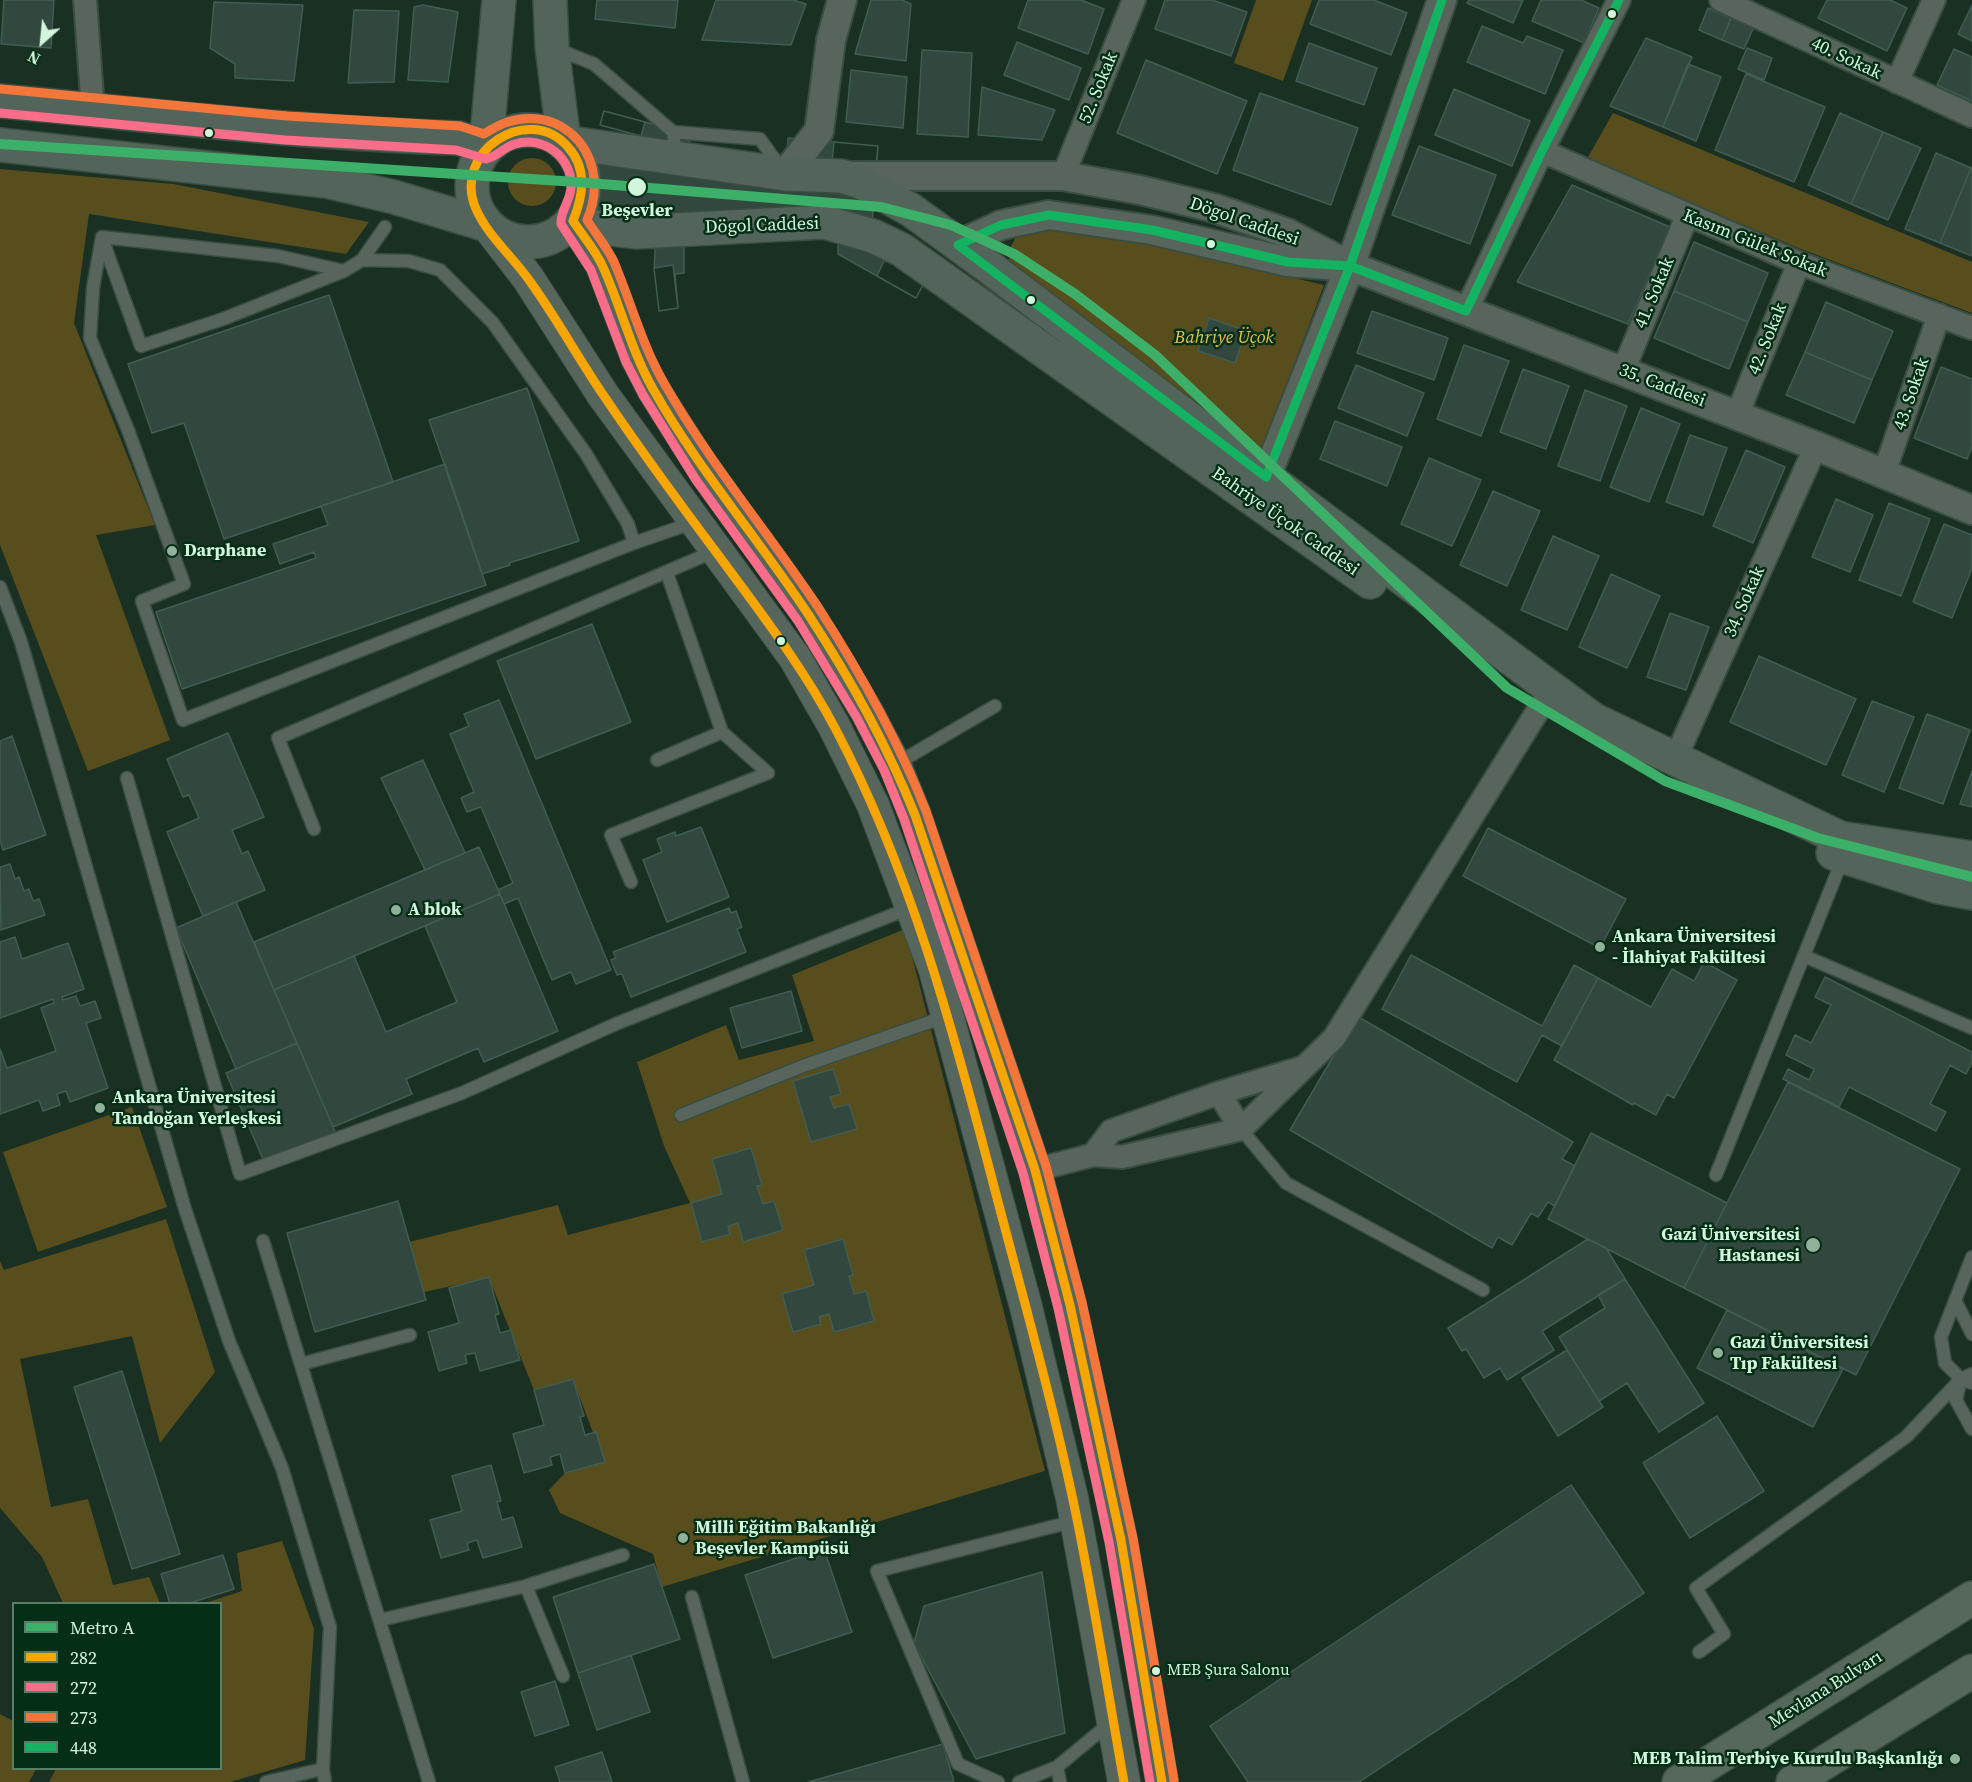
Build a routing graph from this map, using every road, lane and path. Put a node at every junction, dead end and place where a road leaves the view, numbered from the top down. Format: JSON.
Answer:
{"nodes":[{"id":1,"x":85,"y":0,"type":"edge"},
{"id":2,"x":499,"y":0,"type":"edge"},
{"id":3,"x":550,"y":0,"type":"edge"},
{"id":4,"x":842,"y":0,"type":"edge"},
{"id":5,"x":1134,"y":0,"type":"edge"},
{"id":6,"x":1442,"y":0,"type":"edge"},
{"id":7,"x":1619,"y":0,"type":"edge"},
{"id":8,"x":1721,"y":0,"type":"edge"},
{"id":9,"x":1934,"y":0,"type":"edge"},
{"id":10,"x":552,"y":47,"type":"junction"},
{"id":11,"x":1897,"y":82,"type":"junction"},
{"id":12,"x":0,"y":101,"type":"edge"},
{"id":13,"x":93,"y":110,"type":"junction"},
{"id":14,"x":1972,"y":116,"type":"edge"},
{"id":15,"x":564,"y":142,"type":"junction"},
{"id":16,"x":0,"y":145,"type":"edge"},
{"id":17,"x":674,"y":145,"type":"junction"},
{"id":18,"x":486,"y":147,"type":"junction"},
{"id":19,"x":1542,"y":151,"type":"junction"},
{"id":20,"x":785,"y":174,"type":"junction"},
{"id":21,"x":841,"y":176,"type":"junction"},
{"id":22,"x":1063,"y":176,"type":"junction"},
{"id":23,"x":1687,"y":216,"type":"junction"},
{"id":24,"x":573,"y":220,"type":"junction"},
{"id":25,"x":486,"y":225,"type":"junction"},
{"id":26,"x":386,"y":227,"type":"dead end"},
{"id":27,"x":102,"y":237,"type":"junction"},
{"id":28,"x":958,"y":245,"type":"junction"},
{"id":29,"x":362,"y":260,"type":"junction"},
{"id":30,"x":1799,"y":263,"type":"junction"},
{"id":31,"x":1350,"y":266,"type":"junction"},
{"id":32,"x":344,"y":272,"type":"junction"},
{"id":33,"x":937,"y":275,"type":"junction"},
{"id":34,"x":1466,"y":311,"type":"junction"},
{"id":35,"x":1939,"y":315,"type":"junction"},
{"id":36,"x":1972,"y":328,"type":"edge"},
{"id":37,"x":1623,"y":371,"type":"junction"},
{"id":38,"x":1737,"y":415,"type":"junction"},
{"id":39,"x":1816,"y":446,"type":"junction"},
{"id":40,"x":1884,"y":473,"type":"junction"},
{"id":41,"x":1266,"y":477,"type":"junction"},
{"id":42,"x":1972,"y":510,"type":"edge"},
{"id":43,"x":695,"y":522,"type":"junction"},
{"id":44,"x":634,"y":543,"type":"junction"},
{"id":45,"x":715,"y":551,"type":"junction"},
{"id":46,"x":667,"y":573,"type":"junction"},
{"id":47,"x":0,"y":587,"type":"edge"},
{"id":48,"x":1542,"y":704,"type":"junction"},
{"id":49,"x":995,"y":706,"type":"dead end"},
{"id":50,"x":722,"y":732,"type":"junction"},
{"id":51,"x":1675,"y":759,"type":"junction"},
{"id":52,"x":657,"y":760,"type":"dead end"},
{"id":53,"x":895,"y":765,"type":"junction"},
{"id":54,"x":126,"y":778,"type":"dead end"},
{"id":55,"x":314,"y":829,"type":"dead end"},
{"id":56,"x":1844,"y":857,"type":"junction"},
{"id":57,"x":1972,"y":858,"type":"edge"},
{"id":58,"x":631,"y":882,"type":"dead end"},
{"id":59,"x":1972,"y":893,"type":"edge"},
{"id":60,"x":914,"y":907,"type":"junction"},
{"id":61,"x":1804,"y":956,"type":"junction"},
{"id":62,"x":949,"y":1015,"type":"junction"},
{"id":63,"x":1972,"y":1028,"type":"edge"},
{"id":64,"x":1305,"y":1066,"type":"junction"},
{"id":65,"x":1219,"y":1093,"type":"junction"},
{"id":66,"x":681,"y":1115,"type":"dead end"},
{"id":67,"x":1241,"y":1129,"type":"junction"},
{"id":68,"x":1093,"y":1155,"type":"junction"},
{"id":69,"x":1035,"y":1170,"type":"junction"},
{"id":70,"x":1716,"y":1175,"type":"dead end"},
{"id":71,"x":263,"y":1241,"type":"dead end"},
{"id":72,"x":1972,"y":1257,"type":"edge"},
{"id":73,"x":1483,"y":1290,"type":"dead end"},
{"id":74,"x":1956,"y":1302,"type":"junction"},
{"id":75,"x":1972,"y":1334,"type":"edge"},
{"id":76,"x":410,"y":1335,"type":"dead end"},
{"id":77,"x":301,"y":1364,"type":"junction"},
{"id":78,"x":1968,"y":1379,"type":"edge"},
{"id":79,"x":1972,"y":1429,"type":"edge"},
{"id":80,"x":1076,"y":1521,"type":"junction"},
{"id":81,"x":623,"y":1555,"type":"dead end"},
{"id":82,"x":526,"y":1586,"type":"junction"},
{"id":83,"x":692,"y":1597,"type":"dead end"},
{"id":84,"x":1972,"y":1598,"type":"edge"},
{"id":85,"x":380,"y":1620,"type":"junction"},
{"id":86,"x":1699,"y":1652,"type":"dead end"},
{"id":87,"x":1971,"y":1673,"type":"edge"},
{"id":88,"x":563,"y":1676,"type":"dead end"},
{"id":89,"x":1112,"y":1720,"type":"junction"},
{"id":90,"x":1057,"y":1767,"type":"junction"},
{"id":91,"x":324,"y":1776,"type":"edge"},
{"id":92,"x":266,"y":1782,"type":"edge"},
{"id":93,"x":429,"y":1782,"type":"edge"},
{"id":94,"x":743,"y":1782,"type":"edge"},
{"id":95,"x":998,"y":1782,"type":"edge"},
{"id":96,"x":1019,"y":1782,"type":"edge"},
{"id":97,"x":1060,"y":1782,"type":"edge"},
{"id":98,"x":1124,"y":1782,"type":"edge"},
{"id":99,"x":1162,"y":1782,"type":"edge"},
{"id":100,"x":1679,"y":1782,"type":"edge"},
{"id":101,"x":1794,"y":1782,"type":"edge"}],
"edges":[{"from":1,"to":13,"type":"street"},
{"from":2,"to":18,"type":"main road"},
{"from":3,"to":10,"type":"main road"},
{"from":4,"to":20,"type":"street"},
{"from":5,"to":22,"type":"street","name":"52. Sokak"},
{"from":6,"to":31,"type":"street"},
{"from":7,"to":19,"type":"street"},
{"from":8,"to":11,"type":"street","name":"40. Sokak"},
{"from":9,"to":11,"type":"street"},
{"from":10,"to":15,"type":"main road"},
{"from":10,"to":17,"type":"lane"},
{"from":11,"to":14,"type":"street","name":"40. Sokak"},
{"from":12,"to":13,"type":"main road"},
{"from":13,"to":18,"type":"main road"},
{"from":15,"to":17,"type":"main road","name":"Dögol Caddesi"},
{"from":15,"to":18,"type":"main road"},
{"from":15,"to":24,"type":"main road"},
{"from":16,"to":25,"type":"main road"},
{"from":17,"to":20,"type":"main road","name":"Dögol Caddesi"},
{"from":18,"to":25,"type":"main road"},
{"from":19,"to":23,"type":"street","name":"Kasım Gülek Sokak"},
{"from":19,"to":34,"type":"street"},
{"from":20,"to":21,"type":"main road","name":"Dögol Caddesi"},
{"from":21,"to":22,"type":"street","name":"Dögol Caddesi"},
{"from":21,"to":28,"type":"main road","name":"Dögol Caddesi"},
{"from":22,"to":31,"type":"street","name":"Dögol Caddesi"},
{"from":23,"to":30,"type":"street","name":"Kasım Gülek Sokak"},
{"from":23,"to":37,"type":"street","name":"41. Sokak"},
{"from":24,"to":25,"type":"main road"},
{"from":24,"to":33,"type":"main road","name":"Dögol Caddesi"},
{"from":24,"to":53,"type":"main road"},
{"from":25,"to":43,"type":"main road"},
{"from":26,"to":29,"type":"lane"},
{"from":27,"to":32,"type":"lane"},
{"from":27,"to":32,"type":"lane"},
{"from":27,"to":44,"type":"lane"},
{"from":28,"to":31,"type":"street","name":"Dögol Caddesi"},
{"from":28,"to":33,"type":"main road"},
{"from":28,"to":41,"type":"main road","name":"Bahriye Üçok Caddesi"},
{"from":29,"to":32,"type":"lane"},
{"from":29,"to":44,"type":"lane"},
{"from":30,"to":35,"type":"street","name":"Kasım Gülek Sokak"},
{"from":30,"to":38,"type":"street","name":"42. Sokak"},
{"from":31,"to":34,"type":"street","name":"35. Caddesi"},
{"from":31,"to":41,"type":"street"},
{"from":33,"to":48,"type":"main road","name":"Bahriye Üçok Caddesi"},
{"from":34,"to":37,"type":"street","name":"35. Caddesi"},
{"from":35,"to":36,"type":"street","name":"Kasım Gülek Sokak"},
{"from":35,"to":40,"type":"street","name":"43. Sokak"},
{"from":37,"to":38,"type":"street","name":"35. Caddesi"},
{"from":38,"to":39,"type":"street","name":"35. Caddesi"},
{"from":39,"to":40,"type":"street","name":"35. Caddesi"},
{"from":39,"to":51,"type":"street","name":"34. Sokak"},
{"from":40,"to":42,"type":"street","name":"35. Caddesi"},
{"from":41,"to":51,"type":"main road","name":"Bahriye Üçok Caddesi"},
{"from":43,"to":44,"type":"lane"},
{"from":43,"to":45,"type":"main road"},
{"from":45,"to":46,"type":"lane"},
{"from":45,"to":60,"type":"main road"},
{"from":46,"to":50,"type":"lane"},
{"from":46,"to":55,"type":"lane"},
{"from":47,"to":91,"type":"lane"},
{"from":48,"to":56,"type":"main road","name":"Bahriye Üçok Caddesi"},
{"from":48,"to":64,"type":"street"},
{"from":49,"to":53,"type":"lane"},
{"from":50,"to":52,"type":"lane"},
{"from":50,"to":58,"type":"lane"},
{"from":51,"to":57,"type":"main road","name":"Bahriye Üçok Caddesi"},
{"from":53,"to":69,"type":"main road"},
{"from":54,"to":60,"type":"lane"},
{"from":56,"to":59,"type":"main road","name":"Bahriye Üçok Caddesi"},
{"from":56,"to":61,"type":"lane"},
{"from":60,"to":62,"type":"main road"},
{"from":61,"to":63,"type":"lane"},
{"from":61,"to":70,"type":"lane"},
{"from":62,"to":66,"type":"lane"},
{"from":62,"to":80,"type":"main road"},
{"from":64,"to":65,"type":"street"},
{"from":64,"to":67,"type":"street"},
{"from":65,"to":67,"type":"street"},
{"from":65,"to":68,"type":"street"},
{"from":67,"to":68,"type":"street"},
{"from":67,"to":73,"type":"lane"},
{"from":68,"to":69,"type":"street"},
{"from":69,"to":99,"type":"main road"},
{"from":71,"to":77,"type":"lane"},
{"from":72,"to":74,"type":"lane"},
{"from":74,"to":75,"type":"lane"},
{"from":74,"to":78,"type":"lane"},
{"from":76,"to":77,"type":"lane"},
{"from":77,"to":85,"type":"lane"},
{"from":78,"to":79,"type":"lane"},
{"from":78,"to":86,"type":"lane"},
{"from":80,"to":89,"type":"main road"},
{"from":80,"to":95,"type":"lane"},
{"from":81,"to":82,"type":"lane"},
{"from":82,"to":85,"type":"lane"},
{"from":82,"to":88,"type":"lane"},
{"from":83,"to":94,"type":"lane"},
{"from":84,"to":100,"type":"highway","name":"Mevlana Bulvarı"},
{"from":85,"to":93,"type":"lane"},
{"from":87,"to":101,"type":"highway"},
{"from":89,"to":90,"type":"lane"},
{"from":89,"to":98,"type":"main road"},
{"from":90,"to":96,"type":"lane"},
{"from":90,"to":97,"type":"lane"},
{"from":91,"to":92,"type":"lane"}]}
